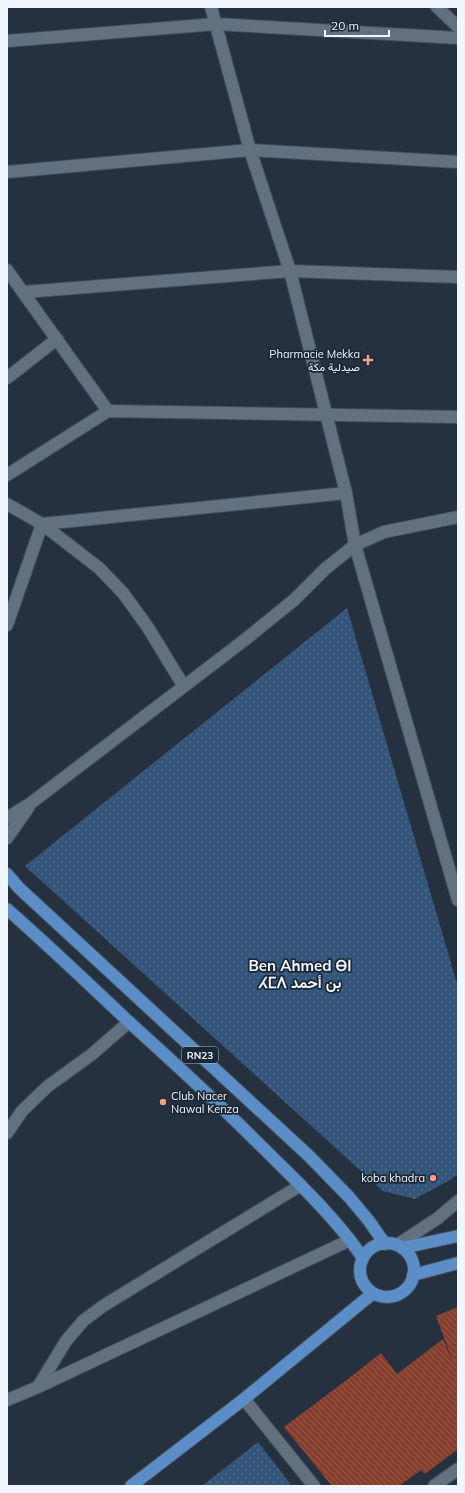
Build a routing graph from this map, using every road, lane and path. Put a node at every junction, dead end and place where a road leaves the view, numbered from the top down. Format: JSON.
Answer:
{"nodes":[{"id":1,"x":211,"y":7,"type":"edge"},
{"id":2,"x":437,"y":7,"type":"edge"},
{"id":3,"x":216,"y":24,"type":"junction"},
{"id":4,"x":458,"y":28,"type":"edge"},
{"id":5,"x":458,"y":38,"type":"edge"},
{"id":6,"x":7,"y":41,"type":"edge"},
{"id":7,"x":250,"y":150,"type":"junction"},
{"id":8,"x":458,"y":162,"type":"edge"},
{"id":9,"x":7,"y":172,"type":"edge"},
{"id":10,"x":290,"y":271,"type":"junction"},
{"id":11,"x":458,"y":277,"type":"edge"},
{"id":12,"x":9,"y":278,"type":"edge"},
{"id":13,"x":24,"y":292,"type":"junction"},
{"id":14,"x":57,"y":339,"type":"junction"},
{"id":15,"x":7,"y":378,"type":"edge"},
{"id":16,"x":108,"y":411,"type":"junction"},
{"id":17,"x":326,"y":415,"type":"junction"},
{"id":18,"x":458,"y":417,"type":"edge"},
{"id":19,"x":7,"y":475,"type":"edge"},
{"id":20,"x":346,"y":493,"type":"junction"},
{"id":21,"x":7,"y":504,"type":"edge"},
{"id":22,"x":458,"y":517,"type":"edge"},
{"id":23,"x":42,"y":524,"type":"junction"},
{"id":24,"x":355,"y":545,"type":"junction"},
{"id":25,"x":7,"y":625,"type":"edge"},
{"id":26,"x":183,"y":685,"type":"junction"},
{"id":27,"x":31,"y":803,"type":"junction"},
{"id":28,"x":7,"y":818,"type":"edge"},
{"id":29,"x":7,"y":838,"type":"edge"},
{"id":30,"x":453,"y":868,"type":"edge"},
{"id":31,"x":7,"y":874,"type":"edge"},
{"id":32,"x":458,"y":900,"type":"edge"},
{"id":33,"x":7,"y":910,"type":"edge"},
{"id":34,"x":129,"y":1022,"type":"junction"},
{"id":35,"x":7,"y":1133,"type":"edge"},
{"id":36,"x":301,"y":1186,"type":"junction"},
{"id":37,"x":458,"y":1201,"type":"edge"},
{"id":38,"x":458,"y":1236,"type":"edge"},
{"id":39,"x":350,"y":1240,"type":"junction"},
{"id":40,"x":395,"y":1246,"type":"junction"},
{"id":41,"x":363,"y":1258,"type":"junction"},
{"id":42,"x":458,"y":1263,"type":"edge"},
{"id":43,"x":413,"y":1275,"type":"junction"},
{"id":44,"x":372,"y":1294,"type":"junction"},
{"id":45,"x":38,"y":1387,"type":"junction"},
{"id":46,"x":244,"y":1399,"type":"junction"},
{"id":47,"x":7,"y":1400,"type":"edge"},
{"id":48,"x":458,"y":1469,"type":"edge"},
{"id":49,"x":131,"y":1486,"type":"edge"},
{"id":50,"x":314,"y":1486,"type":"edge"},
{"id":51,"x":434,"y":1486,"type":"edge"}],
"edges":[{"from":1,"to":3,"type":"street"},
{"from":2,"to":4,"type":"street"},
{"from":3,"to":5,"type":"street"},
{"from":3,"to":6,"type":"street"},
{"from":3,"to":7,"type":"street"},
{"from":7,"to":8,"type":"street"},
{"from":7,"to":9,"type":"street"},
{"from":7,"to":10,"type":"street"},
{"from":10,"to":11,"type":"street"},
{"from":10,"to":13,"type":"street"},
{"from":10,"to":17,"type":"street"},
{"from":12,"to":13,"type":"street"},
{"from":13,"to":14,"type":"street"},
{"from":14,"to":15,"type":"street"},
{"from":14,"to":16,"type":"street"},
{"from":16,"to":17,"type":"street"},
{"from":16,"to":19,"type":"street"},
{"from":17,"to":18,"type":"street"},
{"from":17,"to":20,"type":"street"},
{"from":20,"to":23,"type":"street"},
{"from":20,"to":24,"type":"street"},
{"from":21,"to":23,"type":"street"},
{"from":22,"to":24,"type":"street"},
{"from":23,"to":25,"type":"street"},
{"from":23,"to":26,"type":"street"},
{"from":24,"to":26,"type":"street"},
{"from":24,"to":30,"type":"street"},
{"from":26,"to":27,"type":"street"},
{"from":27,"to":28,"type":"street"},
{"from":27,"to":29,"type":"street"},
{"from":30,"to":32,"type":"street"},
{"from":31,"to":40,"type":"main road","number":"RN23"},
{"from":33,"to":34,"type":"main road","number":"RN23"},
{"from":34,"to":35,"type":"street"},
{"from":34,"to":36,"type":"main road","number":"RN23"},
{"from":36,"to":39,"type":"main road","number":"RN23"},
{"from":36,"to":45,"type":"street"},
{"from":37,"to":40,"type":"street"},
{"from":38,"to":40,"type":"main road"},
{"from":39,"to":41,"type":"main road","number":"RN23"},
{"from":39,"to":45,"type":"street"},
{"from":40,"to":41,"type":"main road"},
{"from":40,"to":43,"type":"main road","number":"RN23"},
{"from":41,"to":44,"type":"main road"},
{"from":42,"to":43,"type":"main road"},
{"from":43,"to":44,"type":"main road"},
{"from":44,"to":46,"type":"main road"},
{"from":45,"to":47,"type":"street"},
{"from":46,"to":49,"type":"main road"},
{"from":46,"to":50,"type":"street"},
{"from":48,"to":51,"type":"street"}]}
